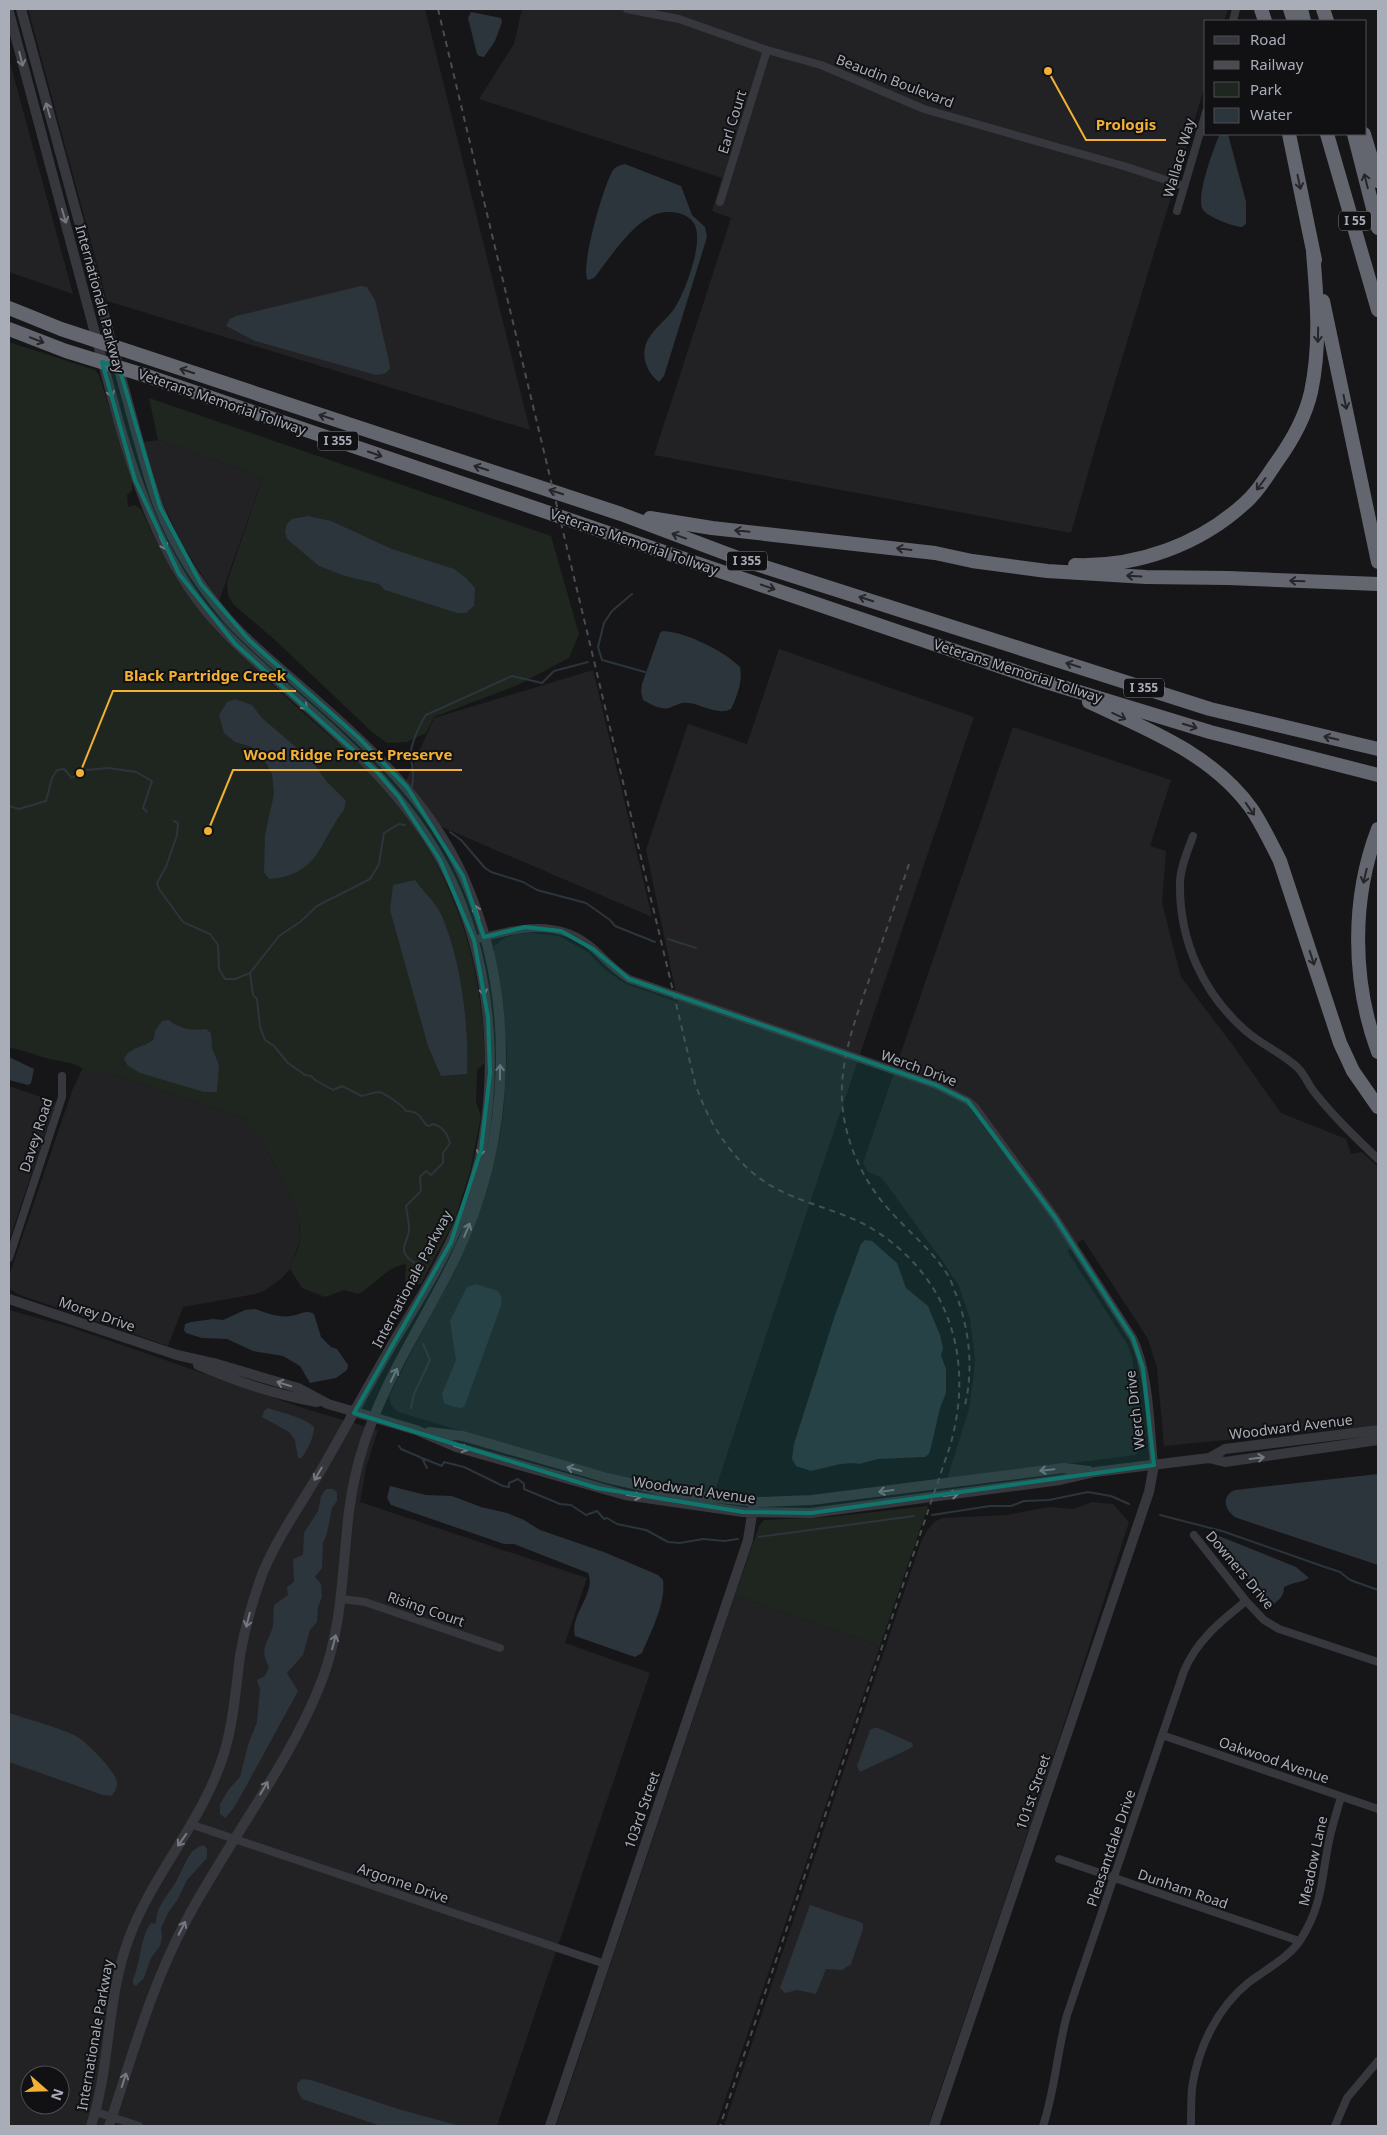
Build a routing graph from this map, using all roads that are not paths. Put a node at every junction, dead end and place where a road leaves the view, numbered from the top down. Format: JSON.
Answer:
{"nodes":[{"id":1,"x":21,"y":9,"type":"edge"},
{"id":2,"x":627,"y":9,"type":"edge"},
{"id":3,"x":9,"y":12,"type":"edge"},
{"id":4,"x":767,"y":50,"type":"junction"},
{"id":5,"x":1204,"y":119,"type":"edge"},
{"id":6,"x":1289,"y":135,"type":"edge"},
{"id":7,"x":1327,"y":135,"type":"edge"},
{"id":8,"x":1333,"y":135,"type":"edge"},
{"id":9,"x":1354,"y":135,"type":"edge"},
{"id":10,"x":1364,"y":135,"type":"edge"},
{"id":11,"x":1378,"y":181,"type":"edge"},
{"id":12,"x":1184,"y":186,"type":"junction"},
{"id":13,"x":720,"y":202,"type":"dead end"},
{"id":14,"x":1177,"y":211,"type":"dead end"},
{"id":15,"x":1378,"y":228,"type":"edge"},
{"id":16,"x":1313,"y":252,"type":"junction"},
{"id":17,"x":9,"y":308,"type":"edge"},
{"id":18,"x":1378,"y":309,"type":"edge"},
{"id":19,"x":9,"y":329,"type":"edge"},
{"id":20,"x":621,"y":514,"type":"junction"},
{"id":21,"x":934,"y":553,"type":"junction"},
{"id":22,"x":1378,"y":562,"type":"edge"},
{"id":23,"x":1378,"y":584,"type":"edge"},
{"id":24,"x":1044,"y":681,"type":"junction"},
{"id":25,"x":1378,"y":749,"type":"edge"},
{"id":26,"x":1378,"y":776,"type":"edge"},
{"id":27,"x":429,"y":818,"type":"junction"},
{"id":28,"x":417,"y":823,"type":"junction"},
{"id":29,"x":1378,"y":829,"type":"edge"},
{"id":30,"x":1193,"y":836,"type":"dead end"},
{"id":31,"x":479,"y":939,"type":"junction"},
{"id":32,"x":1378,"y":1052,"type":"edge"},
{"id":33,"x":62,"y":1076,"type":"dead end"},
{"id":34,"x":1378,"y":1107,"type":"edge"},
{"id":35,"x":1378,"y":1159,"type":"edge"},
{"id":36,"x":9,"y":1258,"type":"edge"},
{"id":37,"x":9,"y":1299,"type":"edge"},
{"id":38,"x":354,"y":1413,"type":"junction"},
{"id":39,"x":373,"y":1419,"type":"junction"},
{"id":40,"x":416,"y":1430,"type":"junction"},
{"id":41,"x":1378,"y":1430,"type":"edge"},
{"id":42,"x":1378,"y":1440,"type":"edge"},
{"id":43,"x":1209,"y":1458,"type":"junction"},
{"id":44,"x":1154,"y":1465,"type":"junction"},
{"id":45,"x":1095,"y":1472,"type":"junction"},
{"id":46,"x":754,"y":1502,"type":"junction"},
{"id":47,"x":753,"y":1513,"type":"junction"},
{"id":48,"x":1194,"y":1535,"type":"dead end"},
{"id":49,"x":342,"y":1599,"type":"junction"},
{"id":50,"x":1246,"y":1601,"type":"junction"},
{"id":51,"x":500,"y":1648,"type":"dead end"},
{"id":52,"x":1378,"y":1662,"type":"edge"},
{"id":53,"x":1162,"y":1735,"type":"junction"},
{"id":54,"x":1341,"y":1797,"type":"junction"},
{"id":55,"x":1378,"y":1809,"type":"edge"},
{"id":56,"x":193,"y":1825,"type":"junction"},
{"id":57,"x":233,"y":1839,"type":"junction"},
{"id":58,"x":1059,"y":1859,"type":"dead end"},
{"id":59,"x":1114,"y":1878,"type":"junction"},
{"id":60,"x":1300,"y":1941,"type":"junction"},
{"id":61,"x":605,"y":1964,"type":"junction"},
{"id":62,"x":1378,"y":2061,"type":"edge"},
{"id":63,"x":96,"y":2112,"type":"junction"},
{"id":64,"x":110,"y":2122,"type":"edge"},
{"id":65,"x":91,"y":2126,"type":"edge"},
{"id":66,"x":139,"y":2126,"type":"edge"},
{"id":67,"x":550,"y":2126,"type":"edge"},
{"id":68,"x":934,"y":2126,"type":"edge"},
{"id":69,"x":1043,"y":2126,"type":"edge"},
{"id":70,"x":1191,"y":2126,"type":"edge"},
{"id":71,"x":1334,"y":2126,"type":"edge"}],
"edges":[{"from":27,"to":1,"type":"street","name":"Internationale Parkway","one_way":true},
{"from":2,"to":4,"type":"street","name":"Beaudin Boulevard"},
{"from":3,"to":28,"type":"street","name":"Internationale Parkway","one_way":true},
{"from":4,"to":12,"type":"street","name":"Beaudin Boulevard"},
{"from":4,"to":13,"type":"street","name":"Earl Court"},
{"from":5,"to":12,"type":"street","name":"Wallace Way"},
{"from":6,"to":16,"type":"highway","one_way":true},
{"from":7,"to":18,"type":"highway"},
{"from":8,"to":18,"type":"highway","number":"I 55"},
{"from":15,"to":9,"type":"highway","number":"I 55","one_way":true},
{"from":10,"to":11,"type":"highway"},
{"from":12,"to":14,"type":"street","name":"Wallace Way"},
{"from":16,"to":21,"type":"highway","one_way":true},
{"from":16,"to":22,"type":"highway","one_way":true},
{"from":20,"to":17,"type":"highway","name":"Veterans Memorial Tollway","number":"I 355","one_way":true},
{"from":19,"to":24,"type":"highway","name":"Veterans Memorial Tollway","number":"I 355","one_way":true},
{"from":21,"to":20,"type":"highway","one_way":true},
{"from":25,"to":20,"type":"highway","name":"Veterans Memorial Tollway","number":"I 355","one_way":true},
{"from":23,"to":21,"type":"highway","one_way":true},
{"from":24,"to":26,"type":"highway","name":"Veterans Memorial Tollway","number":"I 355","one_way":true},
{"from":24,"to":34,"type":"highway","one_way":true},
{"from":27,"to":28,"type":"street"},
{"from":31,"to":27,"type":"street","name":"Internationale Parkway","one_way":true},
{"from":28,"to":31,"type":"street","name":"Internationale Parkway"},
{"from":29,"to":32,"type":"highway","one_way":true},
{"from":30,"to":35,"type":"street"},
{"from":31,"to":38,"type":"street","name":"Internationale Parkway","one_way":true},
{"from":39,"to":31,"type":"street","name":"Internationale Parkway","one_way":true},
{"from":31,"to":44,"type":"street","name":"Werch Drive"},
{"from":33,"to":36,"type":"street","name":"Davey Road"},
{"from":37,"to":38,"type":"street","name":"Morey Drive"},
{"from":38,"to":39,"type":"street","name":"Woodward Avenue"},
{"from":38,"to":56,"type":"street","name":"Internationale Parkway","one_way":true},
{"from":39,"to":40,"type":"street","name":"Woodward Avenue"},
{"from":39,"to":49,"type":"street","name":"Internationale Parkway"},
{"from":46,"to":40,"type":"street","name":"Woodward Avenue","one_way":true},
{"from":40,"to":47,"type":"street","name":"Woodward Avenue","one_way":true},
{"from":41,"to":43,"type":"street","name":"Woodward Avenue"},
{"from":43,"to":42,"type":"street","name":"Woodward Avenue","one_way":true},
{"from":43,"to":44,"type":"street","name":"Woodward Avenue"},
{"from":44,"to":45,"type":"street","name":"Woodward Avenue"},
{"from":44,"to":68,"type":"street","name":"101st Street"},
{"from":45,"to":46,"type":"street","name":"Woodward Avenue","one_way":true},
{"from":47,"to":45,"type":"street","name":"Woodward Avenue","one_way":true},
{"from":46,"to":47,"type":"street","name":"103rd Street"},
{"from":47,"to":61,"type":"street","name":"103rd Street"},
{"from":48,"to":50,"type":"street","name":"Downers Drive"},
{"from":49,"to":51,"type":"street","name":"Rising Court"},
{"from":57,"to":49,"type":"street","name":"Internationale Parkway","one_way":true},
{"from":50,"to":52,"type":"street","name":"Downers Drive"},
{"from":50,"to":53,"type":"street","name":"Pleasantdale Drive"},
{"from":53,"to":54,"type":"street","name":"Oakwood Avenue"},
{"from":53,"to":59,"type":"street","name":"Pleasantdale Drive"},
{"from":54,"to":55,"type":"street","name":"Oakwood Avenue"},
{"from":54,"to":60,"type":"street","name":"Meadow Lane"},
{"from":56,"to":57,"type":"street","name":"Argonne Drive"},
{"from":56,"to":63,"type":"street","name":"Internationale Parkway","one_way":true},
{"from":57,"to":61,"type":"street","name":"Argonne Drive"},
{"from":64,"to":57,"type":"street","name":"Internationale Parkway","one_way":true},
{"from":58,"to":59,"type":"street","name":"Dunham Road"},
{"from":59,"to":60,"type":"street","name":"Dunham Road"},
{"from":59,"to":69,"type":"street","name":"Pleasantdale Drive"},
{"from":60,"to":70,"type":"street","name":"Meadow Lane"},
{"from":61,"to":67,"type":"street","name":"103rd Street"},
{"from":62,"to":71,"type":"street"},
{"from":63,"to":64,"type":"street"},
{"from":63,"to":65,"type":"street","name":"Internationale Parkway"},
{"from":64,"to":66,"type":"street"}]}
